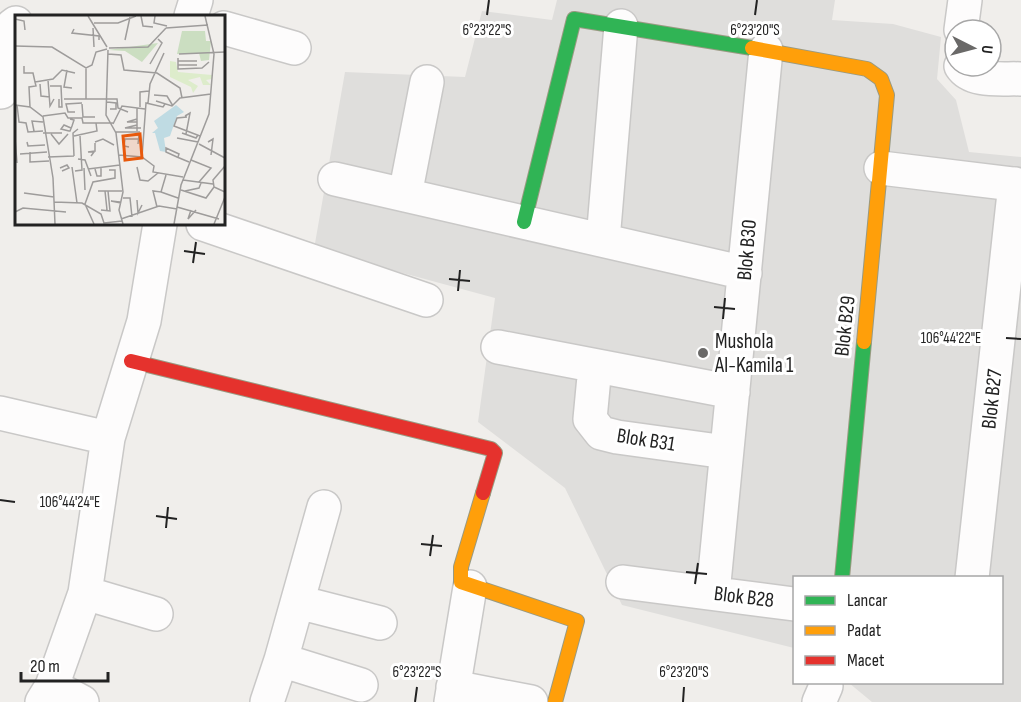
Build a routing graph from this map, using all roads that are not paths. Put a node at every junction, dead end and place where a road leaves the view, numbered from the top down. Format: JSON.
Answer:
{"nodes":[{"id":1,"x":196,"y":0,"type":"edge"},
{"id":2,"x":965,"y":0,"type":"edge"},
{"id":3,"x":191,"y":15,"type":"edge"},
{"id":4,"x":963,"y":18,"type":"edge"},
{"id":5,"x":15,"y":24,"type":"edge"},
{"id":6,"x":621,"y":26,"type":"junction"},
{"id":7,"x":225,"y":28,"type":"edge"},
{"id":8,"x":294,"y":48,"type":"dead end"},
{"id":9,"x":766,"y":50,"type":"junction"},
{"id":10,"x":991,"y":78,"type":"edge"},
{"id":11,"x":1021,"y":80,"type":"edge"},
{"id":12,"x":428,"y":82,"type":"dead end"},
{"id":13,"x":1,"y":92,"type":"edge"},
{"id":14,"x":881,"y":168,"type":"junction"},
{"id":15,"x":335,"y":179,"type":"dead end"},
{"id":16,"x":1018,"y":185,"type":"edge"},
{"id":17,"x":405,"y":195,"type":"junction"},
{"id":18,"x":524,"y":222,"type":"junction"},
{"id":19,"x":160,"y":225,"type":"edge"},
{"id":20,"x":206,"y":225,"type":"edge"},
{"id":21,"x":603,"y":240,"type":"junction"},
{"id":22,"x":745,"y":273,"type":"junction"},
{"id":23,"x":426,"y":300,"type":"dead end"},
{"id":24,"x":498,"y":347,"type":"dead end"},
{"id":25,"x":132,"y":361,"type":"junction"},
{"id":26,"x":595,"y":366,"type":"junction"},
{"id":27,"x":733,"y":392,"type":"junction"},
{"id":28,"x":0,"y":413,"type":"edge"},
{"id":29,"x":108,"y":438,"type":"junction"},
{"id":30,"x":726,"y":452,"type":"junction"},
{"id":31,"x":324,"y":507,"type":"dead end"},
{"id":32,"x":842,"y":576,"type":"edge"},
{"id":33,"x":972,"y":576,"type":"edge"},
{"id":34,"x":623,"y":582,"type":"dead end"},
{"id":35,"x":470,"y":586,"type":"junction"},
{"id":36,"x":84,"y":593,"type":"junction"},
{"id":37,"x":713,"y":593,"type":"junction"},
{"id":38,"x":298,"y":602,"type":"junction"},
{"id":39,"x":793,"y":604,"type":"edge"},
{"id":40,"x":156,"y":614,"type":"dead end"},
{"id":41,"x":380,"y":623,"type":"dead end"},
{"id":42,"x":281,"y":660,"type":"junction"},
{"id":43,"x":361,"y":685,"type":"dead end"},
{"id":44,"x":47,"y":694,"type":"edge"},
{"id":45,"x":452,"y":695,"type":"edge"},
{"id":46,"x":82,"y":702,"type":"edge"},
{"id":47,"x":267,"y":702,"type":"edge"},
{"id":48,"x":531,"y":702,"type":"edge"},
{"id":49,"x":555,"y":702,"type":"edge"}],
"edges":[{"from":1,"to":3,"type":"street"},
{"from":2,"to":4,"type":"street"},
{"from":5,"to":13,"type":"street"},
{"from":6,"to":9,"type":"street"},
{"from":6,"to":18,"type":"street"},
{"from":6,"to":21,"type":"street"},
{"from":7,"to":8,"type":"street"},
{"from":9,"to":14,"type":"street","name":"Blok B29"},
{"from":9,"to":22,"type":"street","name":"Blok B30"},
{"from":10,"to":11,"type":"street"},
{"from":12,"to":17,"type":"street"},
{"from":14,"to":16,"type":"street"},
{"from":14,"to":32,"type":"street","name":"Blok B29"},
{"from":15,"to":17,"type":"street"},
{"from":16,"to":33,"type":"street","name":"Blok B27"},
{"from":17,"to":18,"type":"street"},
{"from":18,"to":21,"type":"street"},
{"from":19,"to":25,"type":"street"},
{"from":20,"to":23,"type":"street"},
{"from":21,"to":22,"type":"street"},
{"from":22,"to":27,"type":"street","name":"Blok B30"},
{"from":24,"to":26,"type":"street"},
{"from":25,"to":29,"type":"street"},
{"from":25,"to":35,"type":"street"},
{"from":26,"to":27,"type":"street"},
{"from":26,"to":30,"type":"street","name":"Blok B31"},
{"from":27,"to":30,"type":"street","name":"Blok B30"},
{"from":28,"to":29,"type":"street"},
{"from":29,"to":36,"type":"street"},
{"from":30,"to":37,"type":"street","name":"Blok B30"},
{"from":31,"to":38,"type":"street"},
{"from":34,"to":37,"type":"street","name":"Blok B28"},
{"from":35,"to":45,"type":"street"},
{"from":35,"to":49,"type":"street"},
{"from":36,"to":40,"type":"street"},
{"from":36,"to":44,"type":"street"},
{"from":37,"to":39,"type":"street","name":"Blok B28"},
{"from":38,"to":41,"type":"street"},
{"from":38,"to":42,"type":"street"},
{"from":42,"to":43,"type":"street"},
{"from":42,"to":47,"type":"street"},
{"from":44,"to":46,"type":"street"},
{"from":45,"to":48,"type":"street"}]}
